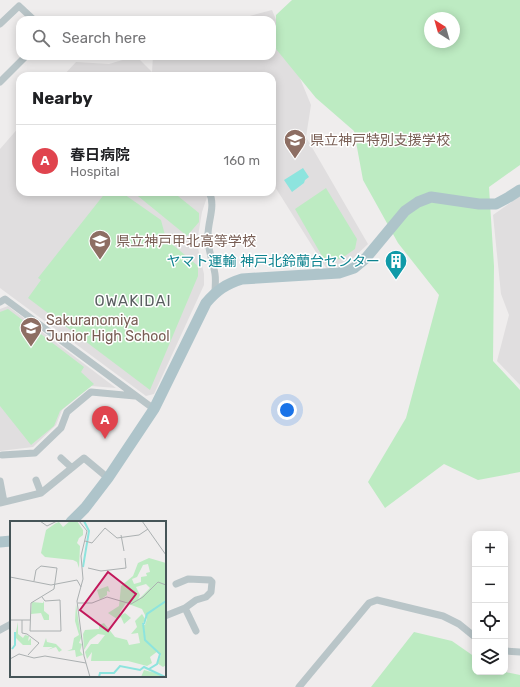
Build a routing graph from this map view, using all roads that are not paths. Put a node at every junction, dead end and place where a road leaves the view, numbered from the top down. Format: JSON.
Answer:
{"nodes":[{"id":1,"x":30,"y":16,"type":"edge"},
{"id":2,"x":0,"y":24,"type":"edge"},
{"id":3,"x":22,"y":60,"type":"edge"},
{"id":4,"x":0,"y":82,"type":"edge"},
{"id":5,"x":520,"y":190,"type":"edge"},
{"id":6,"x":211,"y":196,"type":"edge"},
{"id":7,"x":215,"y":293,"type":"junction"},
{"id":8,"x":0,"y":302,"type":"edge"},
{"id":9,"x":137,"y":396,"type":"junction"},
{"id":10,"x":154,"y":409,"type":"junction"},
{"id":11,"x":2,"y":455,"type":"dead end"},
{"id":12,"x":61,"y":458,"type":"dead end"},
{"id":13,"x":72,"y":468,"type":"junction"},
{"id":14,"x":108,"y":478,"type":"junction"},
{"id":15,"x":36,"y":480,"type":"dead end"},
{"id":16,"x":0,"y":481,"type":"edge"},
{"id":17,"x":41,"y":493,"type":"junction"},
{"id":18,"x":2,"y":503,"type":"edge"},
{"id":19,"x":73,"y":521,"type":"edge"},
{"id":20,"x":10,"y":541,"type":"edge"},
{"id":21,"x":0,"y":542,"type":"edge"},
{"id":22,"x":176,"y":584,"type":"dead end"},
{"id":23,"x":185,"y":608,"type":"junction"},
{"id":24,"x":166,"y":616,"type":"edge"},
{"id":25,"x":10,"y":625,"type":"edge"},
{"id":26,"x":0,"y":630,"type":"edge"},
{"id":27,"x":196,"y":631,"type":"dead end"},
{"id":28,"x":472,"y":635,"type":"edge"},
{"id":29,"x":508,"y":651,"type":"edge"},
{"id":30,"x":520,"y":652,"type":"edge"},
{"id":31,"x":299,"y":687,"type":"edge"}],
"edges":[{"from":1,"to":2,"type":"street"},
{"from":3,"to":4,"type":"street"},
{"from":5,"to":7,"type":"main road"},
{"from":6,"to":7,"type":"street"},
{"from":7,"to":10,"type":"main road"},
{"from":8,"to":9,"type":"street"},
{"from":9,"to":10,"type":"street"},
{"from":9,"to":11,"type":"street"},
{"from":10,"to":14,"type":"main road"},
{"from":12,"to":13,"type":"street"},
{"from":13,"to":14,"type":"street"},
{"from":13,"to":17,"type":"street"},
{"from":14,"to":19,"type":"main road"},
{"from":15,"to":17,"type":"street"},
{"from":16,"to":18,"type":"street"},
{"from":17,"to":18,"type":"street"},
{"from":20,"to":21,"type":"main road"},
{"from":22,"to":23,"type":"street"},
{"from":23,"to":24,"type":"street"},
{"from":23,"to":27,"type":"street"},
{"from":25,"to":26,"type":"street"},
{"from":28,"to":31,"type":"street"},
{"from":29,"to":30,"type":"street"}]}
